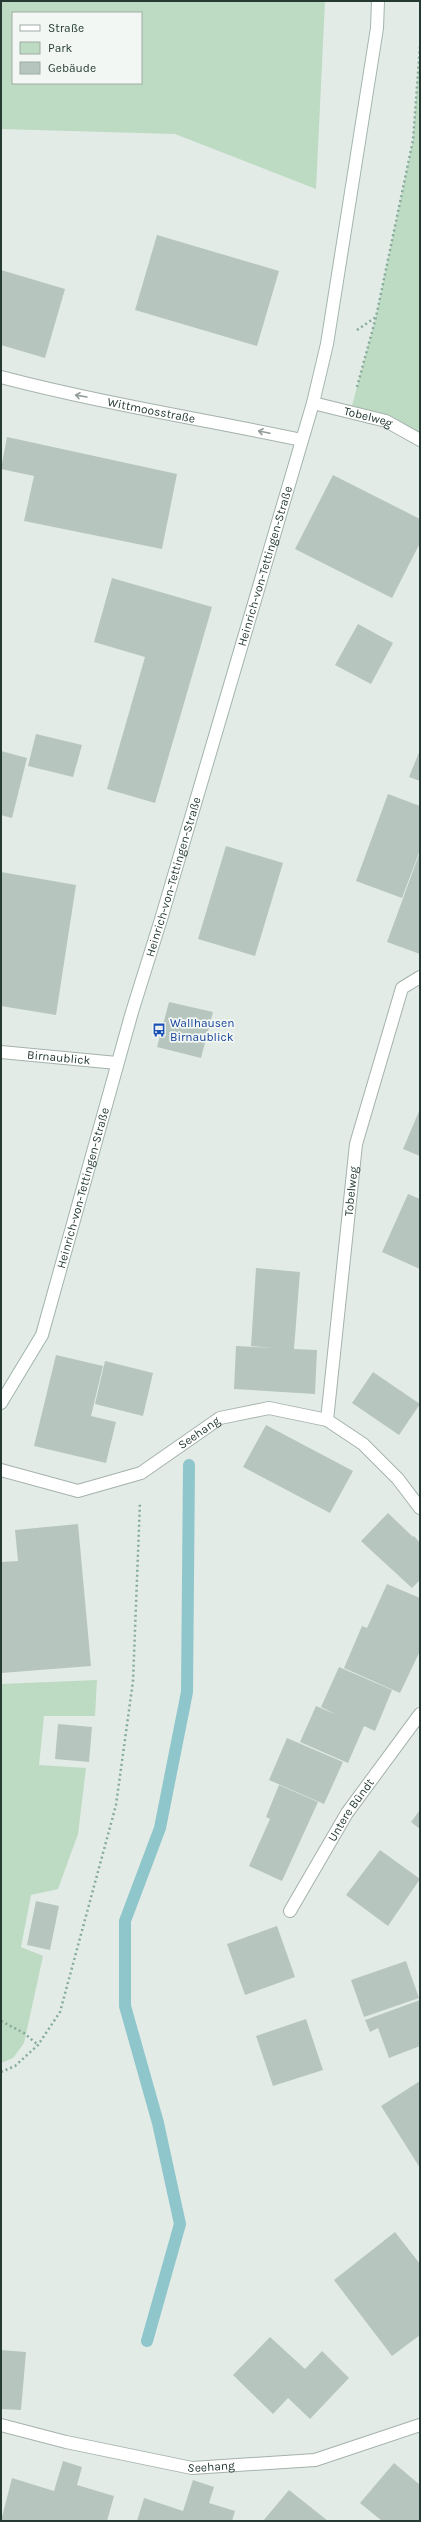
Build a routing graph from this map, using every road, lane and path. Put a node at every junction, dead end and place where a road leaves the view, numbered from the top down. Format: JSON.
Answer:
{"nodes":[{"id":1,"x":378,"y":1,"type":"edge"},
{"id":2,"x":420,"y":46,"type":"edge"},
{"id":3,"x":1,"y":377,"type":"edge"},
{"id":4,"x":312,"y":403,"type":"junction"},
{"id":5,"x":350,"y":413,"type":"junction"},
{"id":6,"x":302,"y":440,"type":"junction"},
{"id":7,"x":420,"y":440,"type":"edge"},
{"id":8,"x":420,"y":977,"type":"edge"},
{"id":9,"x":1,"y":1052,"type":"edge"},
{"id":10,"x":117,"y":1063,"type":"junction"},
{"id":11,"x":1,"y":1403,"type":"edge"},
{"id":12,"x":327,"y":1420,"type":"junction"},
{"id":13,"x":1,"y":1470,"type":"edge"},
{"id":14,"x":141,"y":1473,"type":"junction"},
{"id":15,"x":420,"y":1508,"type":"edge"},
{"id":16,"x":420,"y":1714,"type":"edge"},
{"id":17,"x":290,"y":1911,"type":"dead end"},
{"id":18,"x":1,"y":2021,"type":"edge"},
{"id":19,"x":38,"y":2045,"type":"junction"},
{"id":20,"x":1,"y":2072,"type":"edge"},
{"id":21,"x":1,"y":2424,"type":"edge"},
{"id":22,"x":420,"y":2426,"type":"edge"}],
"edges":[{"from":1,"to":4,"type":"street","name":"Heinrich-von-Tettingen-Straße"},
{"from":2,"to":5,"type":"path"},
{"from":6,"to":3,"type":"street","name":"Wittmoosstraße","one_way":true},
{"from":4,"to":5,"type":"street","name":"Tobelweg"},
{"from":4,"to":6,"type":"street","name":"Heinrich-von-Tettingen-Straße"},
{"from":5,"to":7,"type":"street","name":"Tobelweg"},
{"from":6,"to":10,"type":"street","name":"Heinrich-von-Tettingen-Straße"},
{"from":8,"to":12,"type":"street","name":"Tobelweg"},
{"from":9,"to":10,"type":"street","name":"Birnaublick"},
{"from":10,"to":11,"type":"street","name":"Heinrich-von-Tettingen-Straße"},
{"from":12,"to":14,"type":"street","name":"Seehang"},
{"from":12,"to":15,"type":"street","name":"Seehang"},
{"from":13,"to":14,"type":"street","name":"Seehang"},
{"from":14,"to":19,"type":"path"},
{"from":16,"to":17,"type":"street","name":"Untere Bündt"},
{"from":18,"to":19,"type":"path"},
{"from":19,"to":20,"type":"path"},
{"from":21,"to":22,"type":"street","name":"Seehang"}]}
